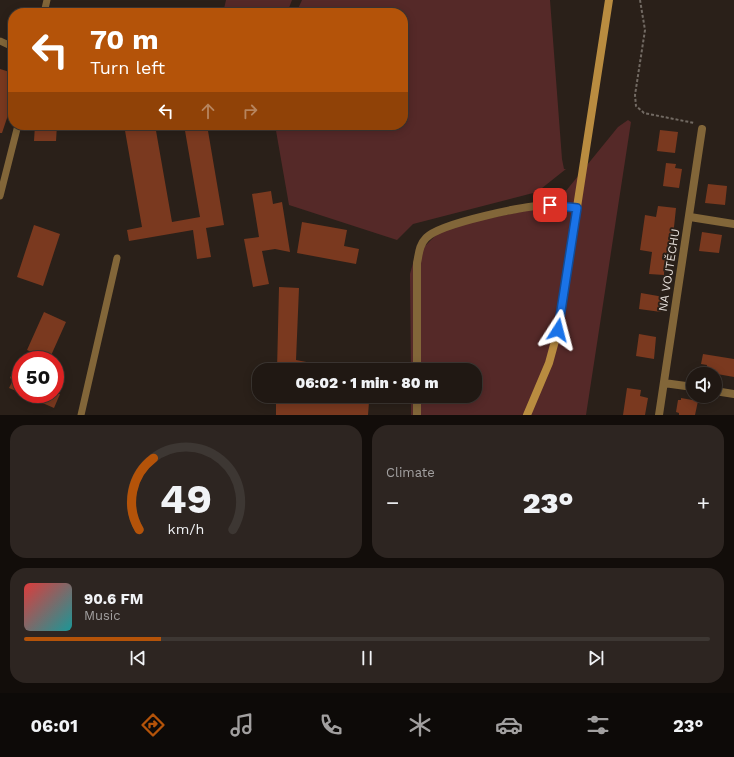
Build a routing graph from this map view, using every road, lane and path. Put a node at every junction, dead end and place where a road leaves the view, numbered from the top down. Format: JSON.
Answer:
{"nodes":[{"id":1,"x":609,"y":0,"type":"edge"},
{"id":2,"x":640,"y":0,"type":"edge"},
{"id":3,"x":702,"y":129,"type":"joint"},
{"id":4,"x":17,"y":130,"type":"edge"},
{"id":5,"x":0,"y":196,"type":"edge"},
{"id":6,"x":577,"y":208,"type":"junction"},
{"id":7,"x":690,"y":217,"type":"junction"},
{"id":8,"x":734,"y":224,"type":"edge"},
{"id":9,"x":117,"y":258,"type":"dead end"},
{"id":10,"x":417,"y":363,"type":"edge"},
{"id":11,"x":664,"y":383,"type":"junction"},
{"id":12,"x":686,"y":387,"type":"edge"},
{"id":13,"x":722,"y":392,"type":"edge"},
{"id":14,"x":734,"y":394,"type":"edge"},
{"id":15,"x":417,"y":403,"type":"edge"},
{"id":16,"x":81,"y":415,"type":"edge"},
{"id":17,"x":417,"y":415,"type":"edge"},
{"id":18,"x":527,"y":415,"type":"edge"},
{"id":19,"x":659,"y":415,"type":"edge"}],
"edges":[{"from":1,"to":6,"type":"main road"},
{"from":2,"to":3,"type":"path"},
{"from":3,"to":7,"type":"street","name":"NA VOJTĚCHU"},
{"from":4,"to":5,"type":"lane"},
{"from":6,"to":10,"type":"street"},
{"from":6,"to":18,"type":"main road"},
{"from":7,"to":8,"type":"street"},
{"from":7,"to":11,"type":"street","name":"NA VOJTĚCHU"},
{"from":9,"to":16,"type":"lane"},
{"from":11,"to":12,"type":"street"},
{"from":11,"to":19,"type":"street","name":"NA VOJTĚCHU"},
{"from":13,"to":14,"type":"street"},
{"from":15,"to":17,"type":"street"}]}
